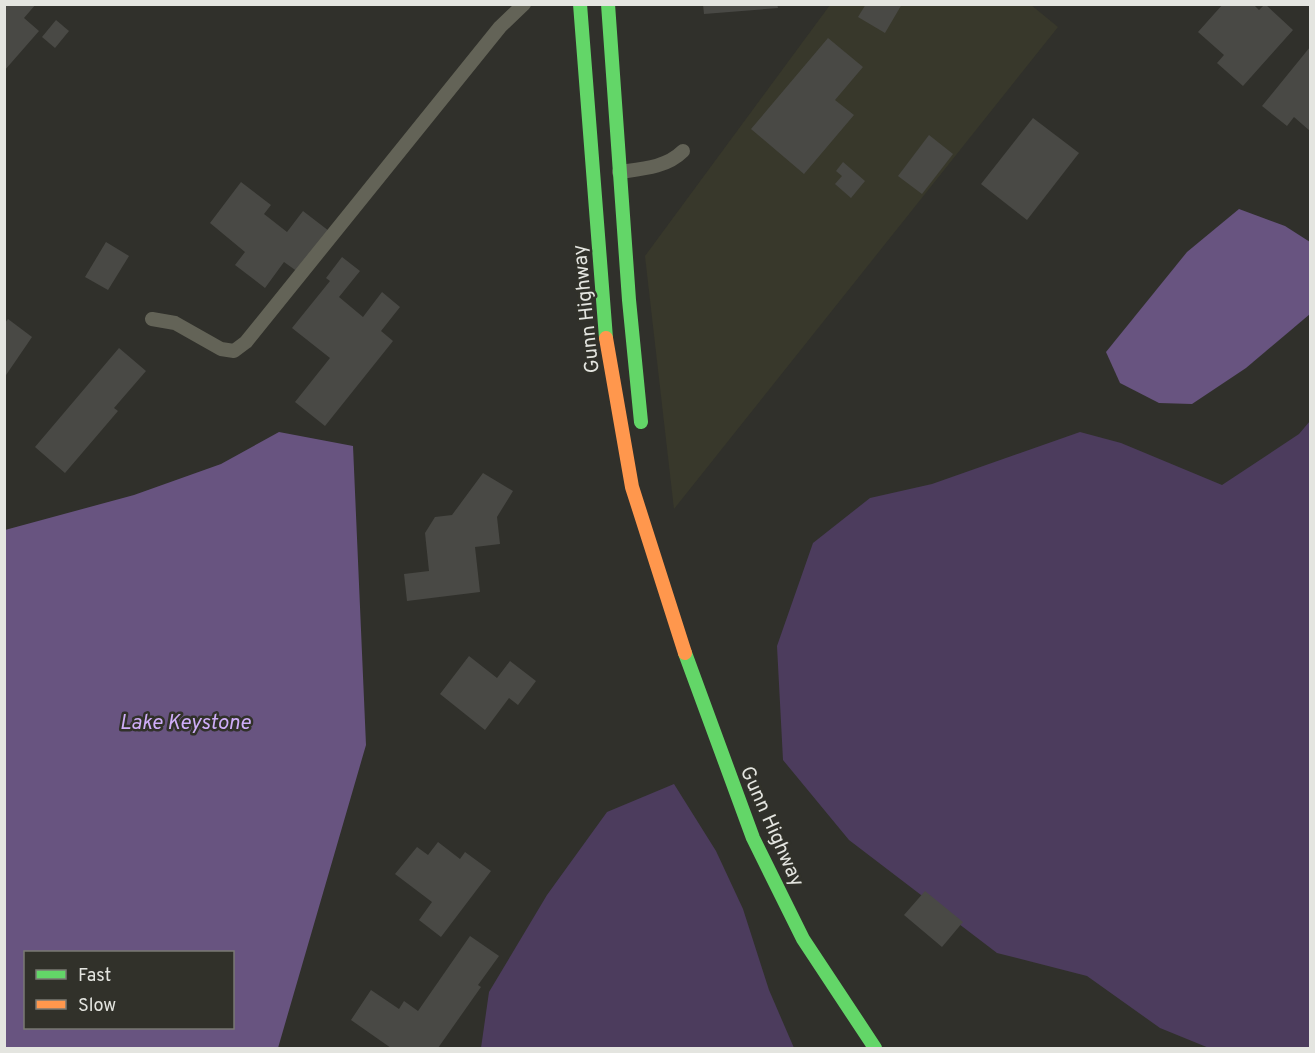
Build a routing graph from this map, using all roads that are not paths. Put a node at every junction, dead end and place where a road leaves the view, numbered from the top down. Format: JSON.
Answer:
{"nodes":[{"id":1,"x":524,"y":4,"type":"edge"},
{"id":2,"x":580,"y":4,"type":"edge"},
{"id":3,"x":608,"y":4,"type":"edge"},
{"id":4,"x":683,"y":151,"type":"dead end"},
{"id":5,"x":620,"y":172,"type":"junction"},
{"id":6,"x":593,"y":174,"type":"junction"},
{"id":7,"x":152,"y":319,"type":"dead end"},
{"id":8,"x":644,"y":438,"type":"dead end"},
{"id":9,"x":656,"y":516,"type":"dead end"},
{"id":10,"x":669,"y":602,"type":"junction"},
{"id":11,"x":875,"y":1048,"type":"edge"}],
"edges":[{"from":1,"to":7,"type":"lane"},
{"from":2,"to":6,"type":"main road","name":"Gunn Highway"},
{"from":3,"to":5,"type":"main road"},
{"from":4,"to":5,"type":"lane"},
{"from":5,"to":6,"type":"lane"},
{"from":5,"to":8,"type":"main road"},
{"from":6,"to":10,"type":"main road","name":"Gunn Highway"},
{"from":9,"to":10,"type":"main road","name":"Gunn Highway"},
{"from":10,"to":11,"type":"main road","name":"Gunn Highway"}]}
